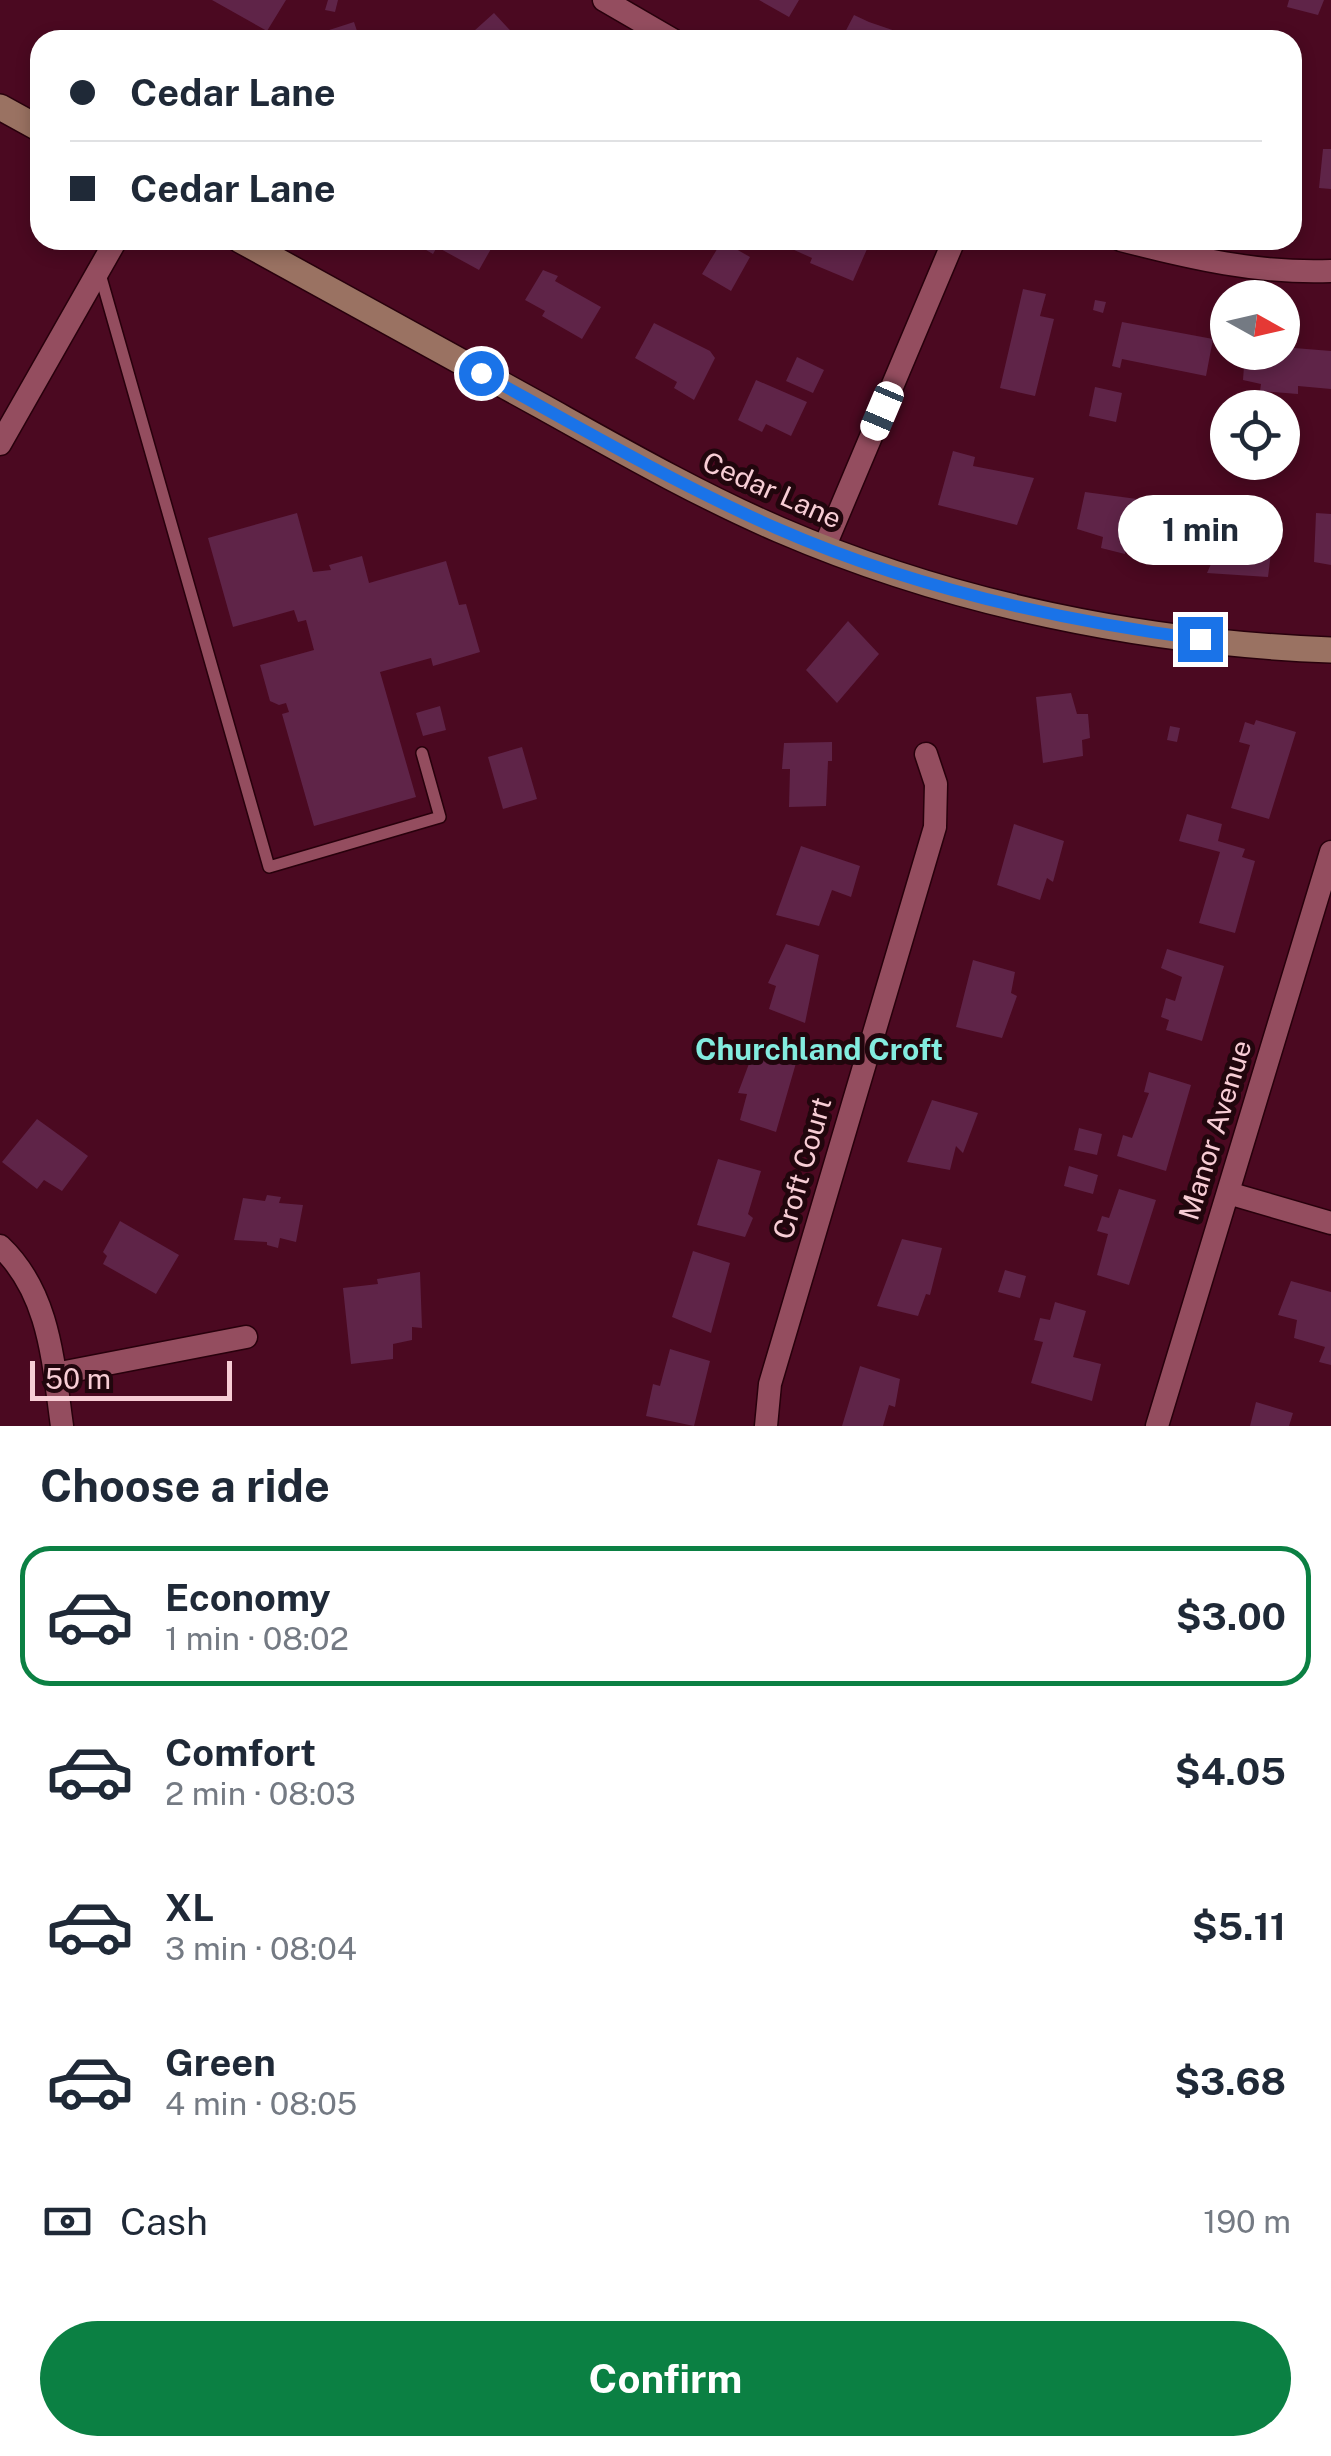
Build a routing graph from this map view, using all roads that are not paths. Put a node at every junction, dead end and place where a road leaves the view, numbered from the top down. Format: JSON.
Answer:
{"nodes":[{"id":1,"x":604,"y":0,"type":"edge"},
{"id":2,"x":656,"y":30,"type":"edge"},
{"id":3,"x":0,"y":107,"type":"edge"},
{"id":4,"x":30,"y":124,"type":"edge"},
{"id":5,"x":110,"y":250,"type":"edge"},
{"id":6,"x":258,"y":250,"type":"edge"},
{"id":7,"x":950,"y":250,"type":"edge"},
{"id":8,"x":1160,"y":250,"type":"edge"},
{"id":9,"x":99,"y":270,"type":"junction"},
{"id":10,"x":1331,"y":271,"type":"edge"},
{"id":11,"x":0,"y":444,"type":"edge"},
{"id":12,"x":824,"y":548,"type":"junction"},
{"id":13,"x":1331,"y":650,"type":"edge"},
{"id":14,"x":422,"y":753,"type":"dead end"},
{"id":15,"x":926,"y":754,"type":"dead end"},
{"id":16,"x":1331,"y":852,"type":"edge"},
{"id":17,"x":1228,"y":1192,"type":"junction"},
{"id":18,"x":1331,"y":1222,"type":"edge"},
{"id":19,"x":0,"y":1246,"type":"edge"},
{"id":20,"x":246,"y":1337,"type":"dead end"},
{"id":21,"x":55,"y":1374,"type":"junction"},
{"id":22,"x":62,"y":1426,"type":"edge"},
{"id":23,"x":766,"y":1426,"type":"edge"},
{"id":24,"x":1157,"y":1426,"type":"edge"}],
"edges":[{"from":1,"to":2,"type":"street"},
{"from":3,"to":4,"type":"main road"},
{"from":5,"to":9,"type":"street"},
{"from":6,"to":12,"type":"main road","name":"Cedar Lane"},
{"from":7,"to":12,"type":"street"},
{"from":8,"to":10,"type":"street"},
{"from":9,"to":11,"type":"street"},
{"from":9,"to":14,"type":"lane"},
{"from":12,"to":13,"type":"main road","name":"Cedar Lane"},
{"from":15,"to":23,"type":"street","name":"Croft Court"},
{"from":16,"to":17,"type":"street","name":"Manor Avenue"},
{"from":17,"to":18,"type":"street"},
{"from":17,"to":24,"type":"street","name":"Manor Avenue"},
{"from":19,"to":21,"type":"street"},
{"from":20,"to":21,"type":"street"},
{"from":21,"to":22,"type":"street"}]}
